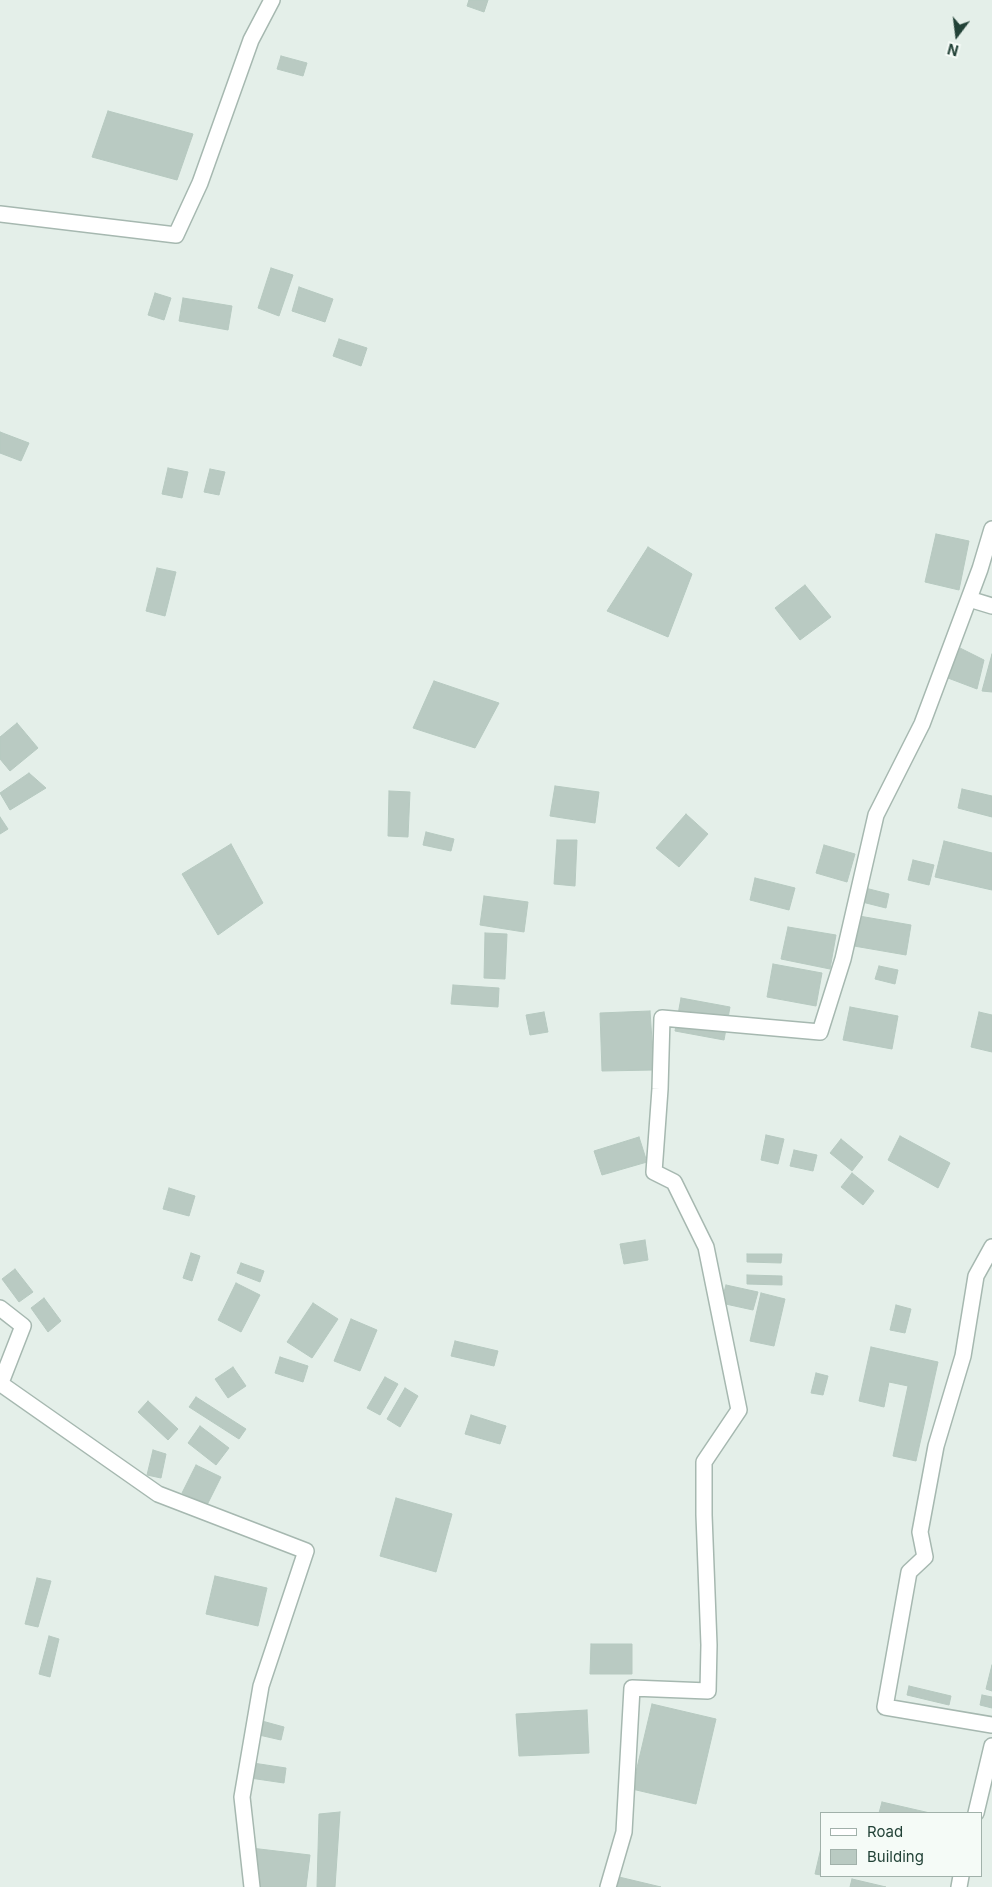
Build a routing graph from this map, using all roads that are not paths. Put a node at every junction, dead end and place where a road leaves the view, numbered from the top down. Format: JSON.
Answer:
{"nodes":[{"id":1,"x":272,"y":0,"type":"edge"},
{"id":2,"x":0,"y":214,"type":"edge"},
{"id":3,"x":992,"y":529,"type":"edge"},
{"id":4,"x":969,"y":599,"type":"junction"},
{"id":5,"x":992,"y":606,"type":"edge"},
{"id":6,"x":992,"y":1247,"type":"edge"},
{"id":7,"x":0,"y":1308,"type":"edge"},
{"id":8,"x":0,"y":1384,"type":"edge"},
{"id":9,"x":992,"y":1725,"type":"edge"},
{"id":10,"x":992,"y":1746,"type":"edge"},
{"id":11,"x":976,"y":1812,"type":"edge"},
{"id":12,"x":252,"y":1887,"type":"edge"},
{"id":13,"x":608,"y":1887,"type":"edge"}],
"edges":[{"from":1,"to":2,"type":"street"},
{"from":3,"to":4,"type":"street"},
{"from":4,"to":5,"type":"street"},
{"from":4,"to":13,"type":"street"},
{"from":6,"to":9,"type":"street"},
{"from":7,"to":8,"type":"street"},
{"from":8,"to":12,"type":"street"},
{"from":10,"to":11,"type":"street"}]}
